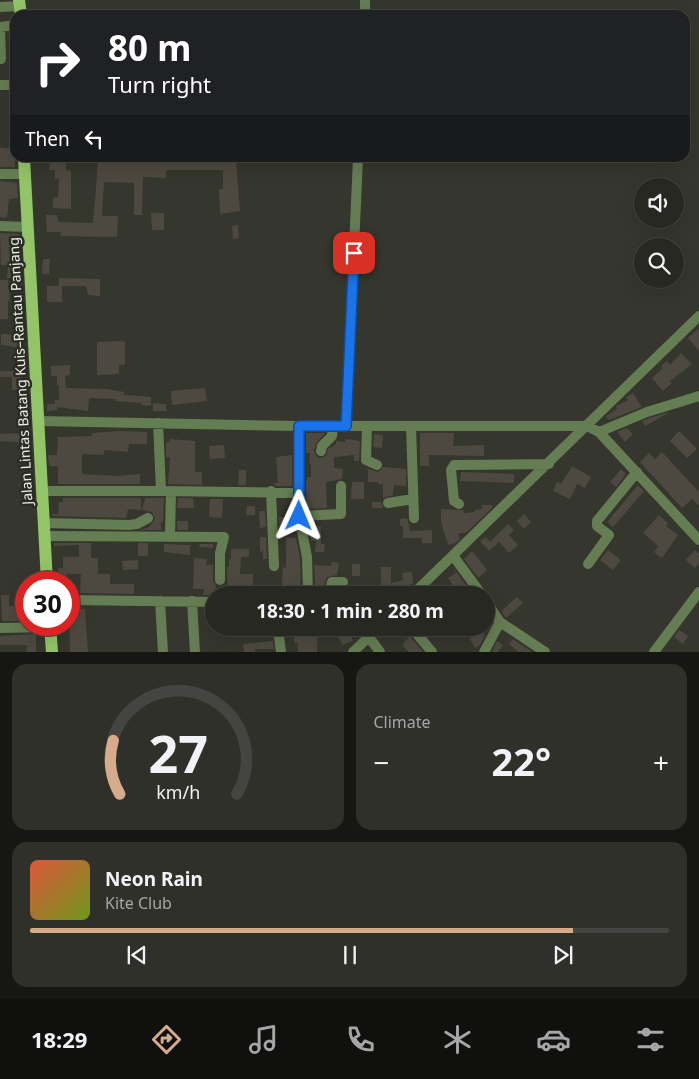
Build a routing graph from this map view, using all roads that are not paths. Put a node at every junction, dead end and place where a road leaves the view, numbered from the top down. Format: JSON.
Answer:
{"nodes":[{"id":1,"x":0,"y":7,"type":"edge"},
{"id":2,"x":20,"y":7,"type":"edge"},
{"id":3,"x":0,"y":26,"type":"edge"},
{"id":4,"x":1,"y":59,"type":"edge"},
{"id":5,"x":24,"y":162,"type":"edge"},
{"id":6,"x":358,"y":162,"type":"edge"},
{"id":7,"x":0,"y":174,"type":"edge"},
{"id":8,"x":24,"y":174,"type":"junction"},
{"id":9,"x":0,"y":226,"type":"edge"},
{"id":10,"x":28,"y":227,"type":"junction"},
{"id":11,"x":699,"y":316,"type":"edge"},
{"id":12,"x":699,"y":396,"type":"edge"},
{"id":13,"x":39,"y":421,"type":"junction"},
{"id":14,"x":158,"y":424,"type":"junction"},
{"id":15,"x":299,"y":426,"type":"junction"},
{"id":16,"x":333,"y":426,"type":"junction"},
{"id":17,"x":346,"y":426,"type":"junction"},
{"id":18,"x":367,"y":426,"type":"junction"},
{"id":19,"x":411,"y":426,"type":"junction"},
{"id":20,"x":587,"y":426,"type":"junction"},
{"id":21,"x":600,"y":432,"type":"junction"},
{"id":22,"x":321,"y":451,"type":"dead end"},
{"id":23,"x":549,"y":464,"type":"junction"},
{"id":24,"x":377,"y":465,"type":"dead end"},
{"id":25,"x":636,"y":472,"type":"junction"},
{"id":26,"x":341,"y":486,"type":"dead end"},
{"id":27,"x":41,"y":491,"type":"junction"},
{"id":28,"x":166,"y":491,"type":"junction"},
{"id":29,"x":272,"y":491,"type":"junction"},
{"id":30,"x":300,"y":493,"type":"junction"},
{"id":31,"x":413,"y":499,"type":"junction"},
{"id":32,"x":388,"y":503,"type":"dead end"},
{"id":33,"x":459,"y":504,"type":"dead end"},
{"id":34,"x":299,"y":516,"type":"junction"},
{"id":35,"x":148,"y":518,"type":"dead end"},
{"id":36,"x":414,"y":518,"type":"dead end"},
{"id":37,"x":43,"y":529,"type":"junction"},
{"id":38,"x":170,"y":536,"type":"junction"},
{"id":39,"x":699,"y":540,"type":"edge"},
{"id":40,"x":454,"y":557,"type":"junction"},
{"id":41,"x":588,"y":564,"type":"dead end"},
{"id":42,"x":274,"y":566,"type":"dead end"},
{"id":43,"x":46,"y":571,"type":"edge"},
{"id":44,"x":220,"y":580,"type":"dead end"},
{"id":45,"x":344,"y":582,"type":"dead end"},
{"id":46,"x":308,"y":586,"type":"edge"},
{"id":47,"x":331,"y":586,"type":"edge"},
{"id":48,"x":422,"y":586,"type":"edge"},
{"id":49,"x":475,"y":586,"type":"edge"},
{"id":50,"x":699,"y":592,"type":"edge"},
{"id":51,"x":80,"y":600,"type":"edge"},
{"id":52,"x":160,"y":601,"type":"junction"},
{"id":53,"x":192,"y":601,"type":"junction"},
{"id":54,"x":205,"y":602,"type":"edge"},
{"id":55,"x":495,"y":614,"type":"edge"},
{"id":56,"x":500,"y":622,"type":"junction"},
{"id":57,"x":15,"y":627,"type":"edge"},
{"id":58,"x":0,"y":628,"type":"edge"},
{"id":59,"x":51,"y":636,"type":"edge"},
{"id":60,"x":279,"y":636,"type":"edge"},
{"id":61,"x":419,"y":636,"type":"edge"},
{"id":62,"x":368,"y":637,"type":"joint"},
{"id":63,"x":52,"y":652,"type":"edge"},
{"id":64,"x":163,"y":652,"type":"edge"},
{"id":65,"x":195,"y":652,"type":"edge"},
{"id":66,"x":281,"y":652,"type":"edge"},
{"id":67,"x":353,"y":652,"type":"edge"},
{"id":68,"x":380,"y":652,"type":"edge"},
{"id":69,"x":432,"y":652,"type":"edge"},
{"id":70,"x":484,"y":652,"type":"edge"},
{"id":71,"x":545,"y":652,"type":"edge"},
{"id":72,"x":654,"y":652,"type":"edge"}],
"edges":[{"from":1,"to":2,"type":"street"},
{"from":3,"to":4,"type":"street"},
{"from":5,"to":8,"type":"main road","name":"Jalan Lintas Batang Kuis–Rantau Panjang"},
{"from":6,"to":17,"type":"street"},
{"from":7,"to":8,"type":"street"},
{"from":8,"to":10,"type":"main road","name":"Jalan Lintas Batang Kuis–Rantau Panjang"},
{"from":9,"to":10,"type":"street"},
{"from":10,"to":13,"type":"main road","name":"Jalan Lintas Batang Kuis–Rantau Panjang"},
{"from":11,"to":20,"type":"street"},
{"from":12,"to":21,"type":"street"},
{"from":13,"to":14,"type":"street"},
{"from":13,"to":27,"type":"main road","name":"Jalan Lintas Batang Kuis–Rantau Panjang"},
{"from":14,"to":15,"type":"street"},
{"from":14,"to":28,"type":"street"},
{"from":15,"to":16,"type":"street"},
{"from":15,"to":30,"type":"street"},
{"from":16,"to":17,"type":"street"},
{"from":16,"to":22,"type":"street"},
{"from":17,"to":18,"type":"street"},
{"from":18,"to":19,"type":"street"},
{"from":18,"to":24,"type":"street"},
{"from":19,"to":20,"type":"street"},
{"from":19,"to":31,"type":"street"},
{"from":20,"to":21,"type":"street"},
{"from":20,"to":23,"type":"street"},
{"from":21,"to":25,"type":"street"},
{"from":23,"to":33,"type":"street"},
{"from":23,"to":40,"type":"street"},
{"from":25,"to":39,"type":"street"},
{"from":25,"to":41,"type":"street"},
{"from":26,"to":34,"type":"street"},
{"from":27,"to":28,"type":"street"},
{"from":27,"to":37,"type":"main road","name":"Jalan Lintas Batang Kuis–Rantau Panjang"},
{"from":28,"to":29,"type":"street"},
{"from":28,"to":38,"type":"street"},
{"from":29,"to":30,"type":"street"},
{"from":29,"to":42,"type":"street"},
{"from":30,"to":34,"type":"street"},
{"from":31,"to":32,"type":"street"},
{"from":31,"to":36,"type":"street"},
{"from":34,"to":46,"type":"street"},
{"from":35,"to":37,"type":"street"},
{"from":37,"to":38,"type":"street"},
{"from":37,"to":43,"type":"main road","name":"Jalan Lintas Batang Kuis–Rantau Panjang"},
{"from":38,"to":44,"type":"street"},
{"from":40,"to":48,"type":"street"},
{"from":40,"to":49,"type":"street"},
{"from":45,"to":47,"type":"street"},
{"from":50,"to":72,"type":"street"},
{"from":51,"to":52,"type":"street"},
{"from":52,"to":53,"type":"street"},
{"from":52,"to":64,"type":"street"},
{"from":53,"to":54,"type":"street"},
{"from":53,"to":65,"type":"street"},
{"from":55,"to":56,"type":"street"},
{"from":56,"to":70,"type":"street"},
{"from":56,"to":71,"type":"street"},
{"from":57,"to":58,"type":"street"},
{"from":59,"to":63,"type":"main road"},
{"from":60,"to":66,"type":"street"},
{"from":61,"to":69,"type":"street"},
{"from":62,"to":67,"type":"street"},
{"from":62,"to":68,"type":"street"}]}
